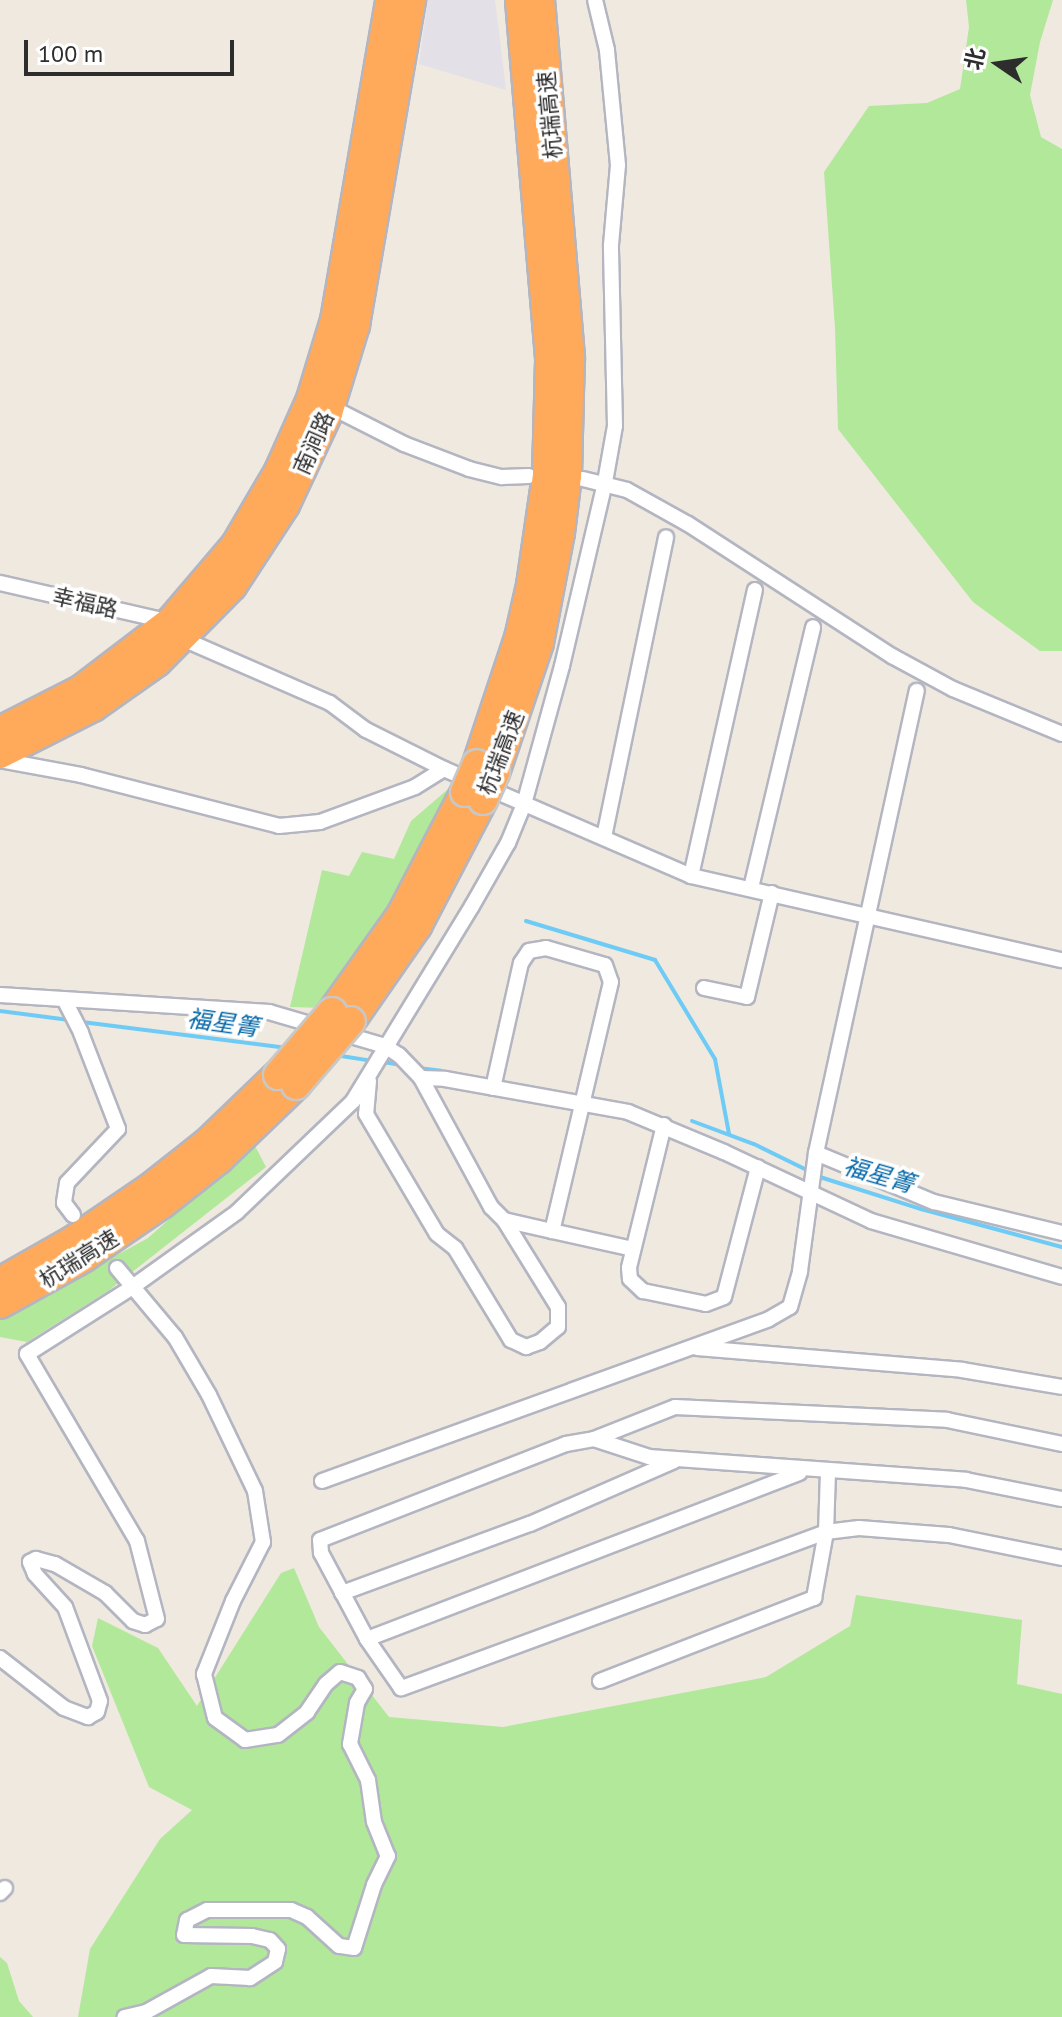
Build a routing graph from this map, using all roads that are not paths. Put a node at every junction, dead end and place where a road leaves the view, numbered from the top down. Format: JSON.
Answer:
{"nodes":[{"id":1,"x":390,"y":0,"type":"edge"},
{"id":2,"x":411,"y":0,"type":"edge"},
{"id":3,"x":520,"y":0,"type":"edge"},
{"id":4,"x":540,"y":0,"type":"edge"},
{"id":5,"x":595,"y":0,"type":"edge"},
{"id":6,"x":331,"y":407,"type":"junction"},
{"id":7,"x":529,"y":476,"type":"dead end"},
{"id":8,"x":583,"y":479,"type":"dead end"},
{"id":9,"x":605,"y":482,"type":"junction"},
{"id":10,"x":666,"y":537,"type":"dead end"},
{"id":11,"x":0,"y":583,"type":"edge"},
{"id":12,"x":755,"y":590,"type":"dead end"},
{"id":13,"x":813,"y":627,"type":"dead end"},
{"id":14,"x":177,"y":631,"type":"junction"},
{"id":15,"x":917,"y":691,"type":"dead end"},
{"id":16,"x":0,"y":731,"type":"edge"},
{"id":17,"x":1062,"y":734,"type":"edge"},
{"id":18,"x":0,"y":757,"type":"edge"},
{"id":19,"x":444,"y":769,"type":"junction"},
{"id":20,"x":486,"y":769,"type":"junction"},
{"id":21,"x":524,"y":804,"type":"junction"},
{"id":22,"x":604,"y":837,"type":"junction"},
{"id":23,"x":691,"y":876,"type":"junction"},
{"id":24,"x":751,"y":888,"type":"junction"},
{"id":25,"x":772,"y":893,"type":"junction"},
{"id":26,"x":866,"y":916,"type":"junction"},
{"id":27,"x":1062,"y":960,"type":"edge"},
{"id":28,"x":704,"y":988,"type":"dead end"},
{"id":29,"x":0,"y":995,"type":"edge"},
{"id":30,"x":68,"y":1006,"type":"junction"},
{"id":31,"x":383,"y":1050,"type":"junction"},
{"id":32,"x":371,"y":1073,"type":"junction"},
{"id":33,"x":421,"y":1078,"type":"junction"},
{"id":34,"x":287,"y":1080,"type":"junction"},
{"id":35,"x":493,"y":1088,"type":"junction"},
{"id":36,"x":582,"y":1103,"type":"junction"},
{"id":37,"x":664,"y":1125,"type":"junction"},
{"id":38,"x":816,"y":1157,"type":"junction"},
{"id":39,"x":758,"y":1167,"type":"junction"},
{"id":40,"x":812,"y":1188,"type":"junction"},
{"id":41,"x":73,"y":1215,"type":"dead end"},
{"id":42,"x":504,"y":1220,"type":"junction"},
{"id":43,"x":552,"y":1231,"type":"junction"},
{"id":44,"x":1062,"y":1233,"type":"edge"},
{"id":45,"x":633,"y":1249,"type":"junction"},
{"id":46,"x":117,"y":1268,"type":"dead end"},
{"id":47,"x":1062,"y":1277,"type":"edge"},
{"id":48,"x":0,"y":1282,"type":"edge"},
{"id":49,"x":131,"y":1288,"type":"junction"},
{"id":50,"x":0,"y":1304,"type":"edge"},
{"id":51,"x":689,"y":1348,"type":"junction"},
{"id":52,"x":1062,"y":1387,"type":"edge"},
{"id":53,"x":594,"y":1439,"type":"junction"},
{"id":54,"x":1062,"y":1444,"type":"edge"},
{"id":55,"x":678,"y":1459,"type":"junction"},
{"id":56,"x":805,"y":1470,"type":"junction"},
{"id":57,"x":828,"y":1472,"type":"junction"},
{"id":58,"x":322,"y":1481,"type":"dead end"},
{"id":59,"x":1062,"y":1499,"type":"edge"},
{"id":60,"x":826,"y":1532,"type":"junction"},
{"id":61,"x":1062,"y":1558,"type":"edge"},
{"id":62,"x":342,"y":1593,"type":"junction"},
{"id":63,"x":367,"y":1639,"type":"junction"},
{"id":64,"x":0,"y":1658,"type":"edge"},
{"id":65,"x":600,"y":1681,"type":"dead end"},
{"id":66,"x":125,"y":2017,"type":"edge"}],
"edges":[{"from":1,"to":14,"type":"highway","name":"南涧路"},
{"from":2,"to":6,"type":"highway","name":"南涧路"},
{"from":3,"to":20,"type":"highway","name":"杭瑞高速"},
{"from":4,"to":20,"type":"highway","name":"杭瑞高速"},
{"from":5,"to":9,"type":"street"},
{"from":6,"to":7,"type":"street"},
{"from":6,"to":14,"type":"highway","name":"南涧路"},
{"from":8,"to":9,"type":"street"},
{"from":9,"to":17,"type":"street"},
{"from":9,"to":21,"type":"street"},
{"from":10,"to":22,"type":"street"},
{"from":11,"to":14,"type":"street","name":"幸福路"},
{"from":12,"to":23,"type":"street"},
{"from":13,"to":24,"type":"street"},
{"from":14,"to":16,"type":"highway","name":"南涧路"},
{"from":14,"to":18,"type":"highway","name":"南涧路"},
{"from":14,"to":19,"type":"street","name":"幸福路"},
{"from":15,"to":26,"type":"street"},
{"from":18,"to":19,"type":"street"},
{"from":19,"to":21,"type":"street","name":"幸福路"},
{"from":20,"to":34,"type":"highway","name":"杭瑞高速","bridge":true},
{"from":21,"to":22,"type":"street","name":"幸福路"},
{"from":21,"to":31,"type":"street"},
{"from":22,"to":23,"type":"street","name":"幸福路"},
{"from":23,"to":24,"type":"street","name":"幸福路"},
{"from":24,"to":25,"type":"street","name":"幸福路"},
{"from":25,"to":26,"type":"street","name":"幸福路"},
{"from":25,"to":28,"type":"street"},
{"from":26,"to":27,"type":"street","name":"幸福路"},
{"from":26,"to":38,"type":"street"},
{"from":29,"to":30,"type":"street"},
{"from":30,"to":31,"type":"street"},
{"from":30,"to":41,"type":"street"},
{"from":31,"to":32,"type":"street"},
{"from":31,"to":33,"type":"street"},
{"from":32,"to":42,"type":"street"},
{"from":32,"to":49,"type":"street"},
{"from":33,"to":35,"type":"street"},
{"from":33,"to":42,"type":"street"},
{"from":34,"to":48,"type":"highway","name":"杭瑞高速"},
{"from":34,"to":50,"type":"highway","name":"杭瑞高速"},
{"from":35,"to":36,"type":"street"},
{"from":35,"to":36,"type":"street"},
{"from":36,"to":37,"type":"street"},
{"from":36,"to":43,"type":"street"},
{"from":37,"to":39,"type":"street"},
{"from":37,"to":45,"type":"street"},
{"from":38,"to":40,"type":"street"},
{"from":38,"to":44,"type":"street"},
{"from":39,"to":40,"type":"street"},
{"from":39,"to":45,"type":"street"},
{"from":40,"to":47,"type":"street"},
{"from":40,"to":51,"type":"street"},
{"from":42,"to":43,"type":"street"},
{"from":43,"to":45,"type":"street"},
{"from":46,"to":49,"type":"street"},
{"from":49,"to":64,"type":"street"},
{"from":49,"to":66,"type":"street"},
{"from":51,"to":52,"type":"street"},
{"from":51,"to":58,"type":"street"},
{"from":53,"to":54,"type":"street"},
{"from":53,"to":55,"type":"street"},
{"from":53,"to":62,"type":"street"},
{"from":55,"to":56,"type":"street"},
{"from":55,"to":62,"type":"street"},
{"from":56,"to":57,"type":"street"},
{"from":56,"to":63,"type":"street"},
{"from":57,"to":59,"type":"street"},
{"from":57,"to":60,"type":"street"},
{"from":60,"to":61,"type":"street"},
{"from":60,"to":63,"type":"street"},
{"from":60,"to":65,"type":"street"},
{"from":62,"to":63,"type":"street"}]}
